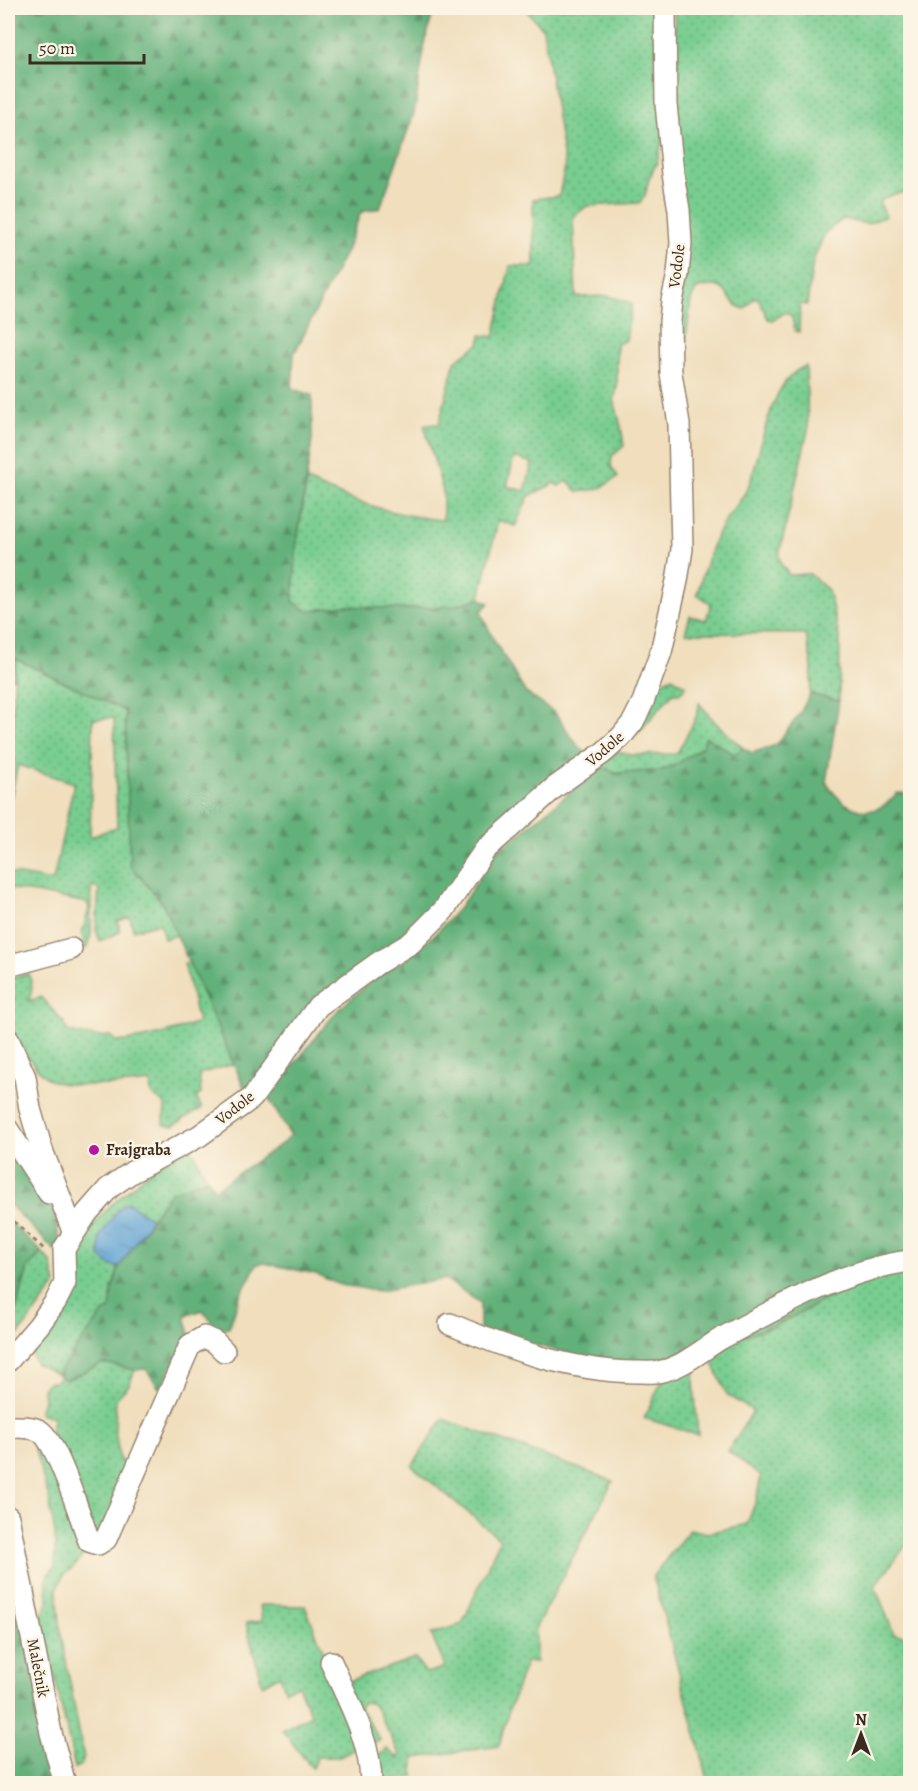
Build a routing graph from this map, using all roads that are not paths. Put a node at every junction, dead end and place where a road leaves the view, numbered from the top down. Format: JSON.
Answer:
{"nodes":[{"id":1,"x":665,"y":8,"type":"edge"},
{"id":2,"x":71,"y":949,"type":"dead end"},
{"id":3,"x":8,"y":966,"type":"edge"},
{"id":4,"x":8,"y":1039,"type":"edge"},
{"id":5,"x":8,"y":1130,"type":"edge"},
{"id":6,"x":73,"y":1231,"type":"junction"},
{"id":7,"x":910,"y":1261,"type":"edge"},
{"id":8,"x":450,"y":1324,"type":"dead end"},
{"id":9,"x":224,"y":1351,"type":"dead end"},
{"id":10,"x":8,"y":1361,"type":"edge"},
{"id":11,"x":8,"y":1427,"type":"edge"},
{"id":12,"x":8,"y":1517,"type":"edge"},
{"id":13,"x":331,"y":1662,"type":"dead end"},
{"id":14,"x":64,"y":1784,"type":"edge"},
{"id":15,"x":371,"y":1784,"type":"edge"}],
"edges":[{"from":1,"to":6,"type":"street","name":"Vodole"},
{"from":2,"to":3,"type":"street"},
{"from":4,"to":6,"type":"street"},
{"from":5,"to":6,"type":"street"},
{"from":6,"to":10,"type":"street"},
{"from":7,"to":8,"type":"street"},
{"from":9,"to":11,"type":"street"},
{"from":12,"to":14,"type":"street","name":"Malečnik"},
{"from":13,"to":15,"type":"street"}]}
